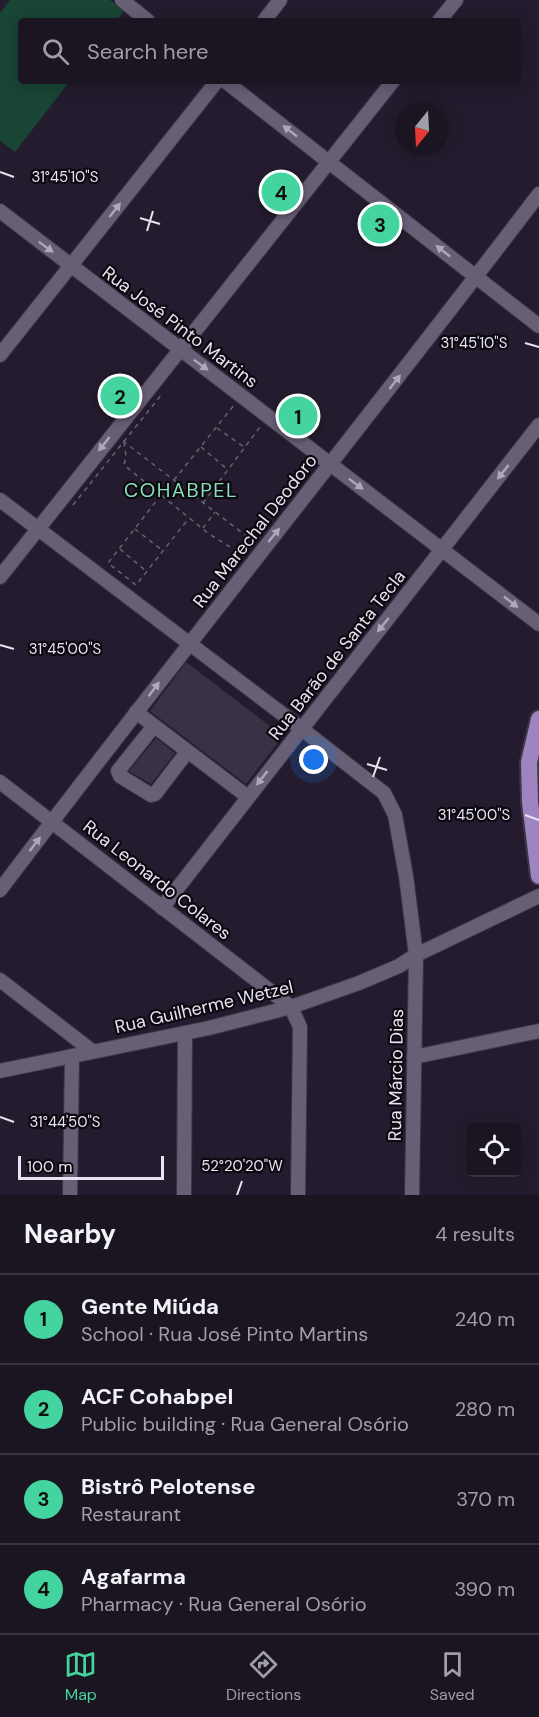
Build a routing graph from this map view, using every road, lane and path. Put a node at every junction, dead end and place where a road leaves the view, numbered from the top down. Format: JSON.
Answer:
{"nodes":[{"id":1,"x":122,"y":0,"type":"edge"},
{"id":2,"x":280,"y":0,"type":"edge"},
{"id":3,"x":456,"y":0,"type":"edge"},
{"id":4,"x":144,"y":18,"type":"edge"},
{"id":5,"x":266,"y":18,"type":"edge"},
{"id":6,"x":441,"y":18,"type":"edge"},
{"id":7,"x":215,"y":84,"type":"edge"},
{"id":8,"x":229,"y":84,"type":"edge"},
{"id":9,"x":391,"y":84,"type":"edge"},
{"id":10,"x":330,"y":162,"type":"junction"},
{"id":11,"x":539,"y":194,"type":"edge"},
{"id":12,"x":0,"y":212,"type":"edge"},
{"id":13,"x":71,"y":266,"type":"junction"},
{"id":14,"x":476,"y":277,"type":"junction"},
{"id":15,"x":539,"y":326,"type":"edge"},
{"id":16,"x":179,"y":349,"type":"junction"},
{"id":17,"x":0,"y":355,"type":"edge"},
{"id":18,"x":162,"y":394,"type":"dead end"},
{"id":19,"x":236,"y":404,"type":"dead end"},
{"id":20,"x":262,"y":424,"type":"dead end"},
{"id":21,"x":539,"y":425,"type":"edge"},
{"id":22,"x":217,"y":427,"type":"junction"},
{"id":23,"x":124,"y":441,"type":"junction"},
{"id":24,"x":201,"y":447,"type":"junction"},
{"id":25,"x":244,"y":447,"type":"junction"},
{"id":26,"x":331,"y":464,"type":"junction"},
{"id":27,"x":228,"y":469,"type":"junction"},
{"id":28,"x":174,"y":480,"type":"junction"},
{"id":29,"x":160,"y":495,"type":"junction"},
{"id":30,"x":0,"y":500,"type":"edge"},
{"id":31,"x":203,"y":503,"type":"junction"},
{"id":32,"x":74,"y":506,"type":"dead end"},
{"id":33,"x":215,"y":512,"type":"junction"},
{"id":34,"x":189,"y":518,"type":"junction"},
{"id":35,"x":37,"y":528,"type":"junction"},
{"id":36,"x":202,"y":528,"type":"junction"},
{"id":37,"x":134,"y":529,"type":"junction"},
{"id":38,"x":256,"y":543,"type":"dead end"},
{"id":39,"x":119,"y":548,"type":"junction"},
{"id":40,"x":163,"y":550,"type":"junction"},
{"id":41,"x":443,"y":550,"type":"junction"},
{"id":42,"x":245,"y":557,"type":"dead end"},
{"id":43,"x":147,"y":571,"type":"junction"},
{"id":44,"x":0,"y":577,"type":"edge"},
{"id":45,"x":539,"y":624,"type":"edge"},
{"id":46,"x":189,"y":643,"type":"junction"},
{"id":47,"x":136,"y":712,"type":"junction"},
{"id":48,"x":539,"y":719,"type":"edge"},
{"id":49,"x":154,"y":726,"type":"junction"},
{"id":50,"x":301,"y":728,"type":"junction"},
{"id":51,"x":187,"y":752,"type":"junction"},
{"id":52,"x":0,"y":782,"type":"edge"},
{"id":53,"x":248,"y":797,"type":"junction"},
{"id":54,"x":52,"y":822,"type":"junction"},
{"id":55,"x":539,"y":876,"type":"edge"},
{"id":56,"x":0,"y":890,"type":"edge"},
{"id":57,"x":539,"y":896,"type":"edge"},
{"id":58,"x":162,"y":908,"type":"junction"},
{"id":59,"x":416,"y":956,"type":"junction"},
{"id":60,"x":0,"y":980,"type":"edge"},
{"id":61,"x":291,"y":1008,"type":"junction"},
{"id":62,"x":539,"y":1031,"type":"edge"},
{"id":63,"x":185,"y":1033,"type":"junction"},
{"id":64,"x":92,"y":1052,"type":"junction"},
{"id":65,"x":72,"y":1056,"type":"junction"},
{"id":66,"x":414,"y":1057,"type":"junction"},
{"id":67,"x":0,"y":1071,"type":"edge"},
{"id":68,"x":70,"y":1195,"type":"edge"},
{"id":69,"x":184,"y":1195,"type":"edge"},
{"id":70,"x":298,"y":1195,"type":"edge"},
{"id":71,"x":412,"y":1195,"type":"edge"}],
"edges":[{"from":1,"to":4,"type":"street"},
{"from":2,"to":5,"type":"street"},
{"from":3,"to":6,"type":"street"},
{"from":13,"to":7,"type":"street","one_way":true},
{"from":10,"to":8,"type":"street","one_way":true},
{"from":9,"to":10,"type":"street"},
{"from":14,"to":10,"type":"street","one_way":true},
{"from":10,"to":16,"type":"street"},
{"from":11,"to":14,"type":"street","name":"Rua Marechal Deodoro"},
{"from":12,"to":13,"type":"street","name":"Rua José Pinto Martins","one_way":true},
{"from":13,"to":16,"type":"street","name":"Rua José Pinto Martins"},
{"from":13,"to":17,"type":"street"},
{"from":14,"to":15,"type":"street"},
{"from":26,"to":14,"type":"street","name":"Rua Marechal Deodoro","one_way":true},
{"from":16,"to":26,"type":"street","name":"Rua José Pinto Martins","one_way":true},
{"from":16,"to":35,"type":"street","one_way":true},
{"from":18,"to":23,"type":"path"},
{"from":19,"to":22,"type":"path"},
{"from":20,"to":25,"type":"path"},
{"from":21,"to":41,"type":"street","name":"Rua Barão de Santa Tecla","one_way":true},
{"from":22,"to":24,"type":"path"},
{"from":22,"to":25,"type":"path"},
{"from":23,"to":28,"type":"path"},
{"from":23,"to":29,"type":"path"},
{"from":23,"to":32,"type":"path"},
{"from":24,"to":27,"type":"path"},
{"from":24,"to":28,"type":"path"},
{"from":25,"to":27,"type":"path"},
{"from":26,"to":41,"type":"street","name":"Rua José Pinto Martins","one_way":true},
{"from":46,"to":26,"type":"street","name":"Rua Marechal Deodoro","one_way":true},
{"from":27,"to":31,"type":"path"},
{"from":28,"to":31,"type":"path"},
{"from":29,"to":34,"type":"path"},
{"from":29,"to":37,"type":"path"},
{"from":30,"to":35,"type":"street","name":"Rua Márcio Dias"},
{"from":31,"to":33,"type":"path"},
{"from":33,"to":36,"type":"path"},
{"from":33,"to":38,"type":"path"},
{"from":34,"to":36,"type":"path"},
{"from":34,"to":40,"type":"path"},
{"from":35,"to":44,"type":"street"},
{"from":35,"to":46,"type":"street","name":"Rua Márcio Dias"},
{"from":36,"to":42,"type":"path"},
{"from":37,"to":39,"type":"path"},
{"from":37,"to":40,"type":"path"},
{"from":39,"to":43,"type":"path"},
{"from":39,"to":43,"type":"path"},
{"from":40,"to":43,"type":"path"},
{"from":41,"to":45,"type":"street","name":"Rua José Pinto Martins","one_way":true},
{"from":41,"to":50,"type":"street","name":"Rua Barão de Santa Tecla","one_way":true},
{"from":47,"to":46,"type":"street","name":"Rua Marechal Deodoro","one_way":true},
{"from":46,"to":50,"type":"street","name":"Rua Márcio Dias"},
{"from":47,"to":49,"type":"street"},
{"from":47,"to":54,"type":"street","name":"Rua Marechal Deodoro"},
{"from":48,"to":55,"type":"main road"},
{"from":49,"to":51,"type":"street"},
{"from":49,"to":51,"type":"street"},
{"from":50,"to":53,"type":"street","name":"Rua Barão de Santa Tecla","one_way":true},
{"from":50,"to":59,"type":"street","name":"Rua Márcio Dias"},
{"from":51,"to":53,"type":"street"},
{"from":52,"to":54,"type":"street","name":"Rua Leonardo Colares"},
{"from":53,"to":58,"type":"street","name":"Rua Barão de Santa Tecla"},
{"from":56,"to":54,"type":"street","name":"Rua Marechal Deodoro","one_way":true},
{"from":54,"to":58,"type":"street","name":"Rua Leonardo Colares"},
{"from":57,"to":59,"type":"street","name":"Rua Guilherme Wetzel"},
{"from":58,"to":61,"type":"street","name":"Rua Leonardo Colares"},
{"from":59,"to":61,"type":"street","name":"Rua Guilherme Wetzel"},
{"from":59,"to":66,"type":"street","name":"Rua Márcio Dias"},
{"from":60,"to":64,"type":"street"},
{"from":61,"to":63,"type":"street","name":"Rua Guilherme Wetzel"},
{"from":61,"to":70,"type":"street"},
{"from":62,"to":66,"type":"street"},
{"from":63,"to":64,"type":"street","name":"Rua Guilherme Wetzel"},
{"from":63,"to":69,"type":"street"},
{"from":64,"to":65,"type":"street","name":"Rua Guilherme Wetzel"},
{"from":65,"to":67,"type":"street","name":"Rua Guilherme Wetzel"},
{"from":65,"to":68,"type":"street"},
{"from":66,"to":71,"type":"street","name":"Rua Márcio Dias"}]}
